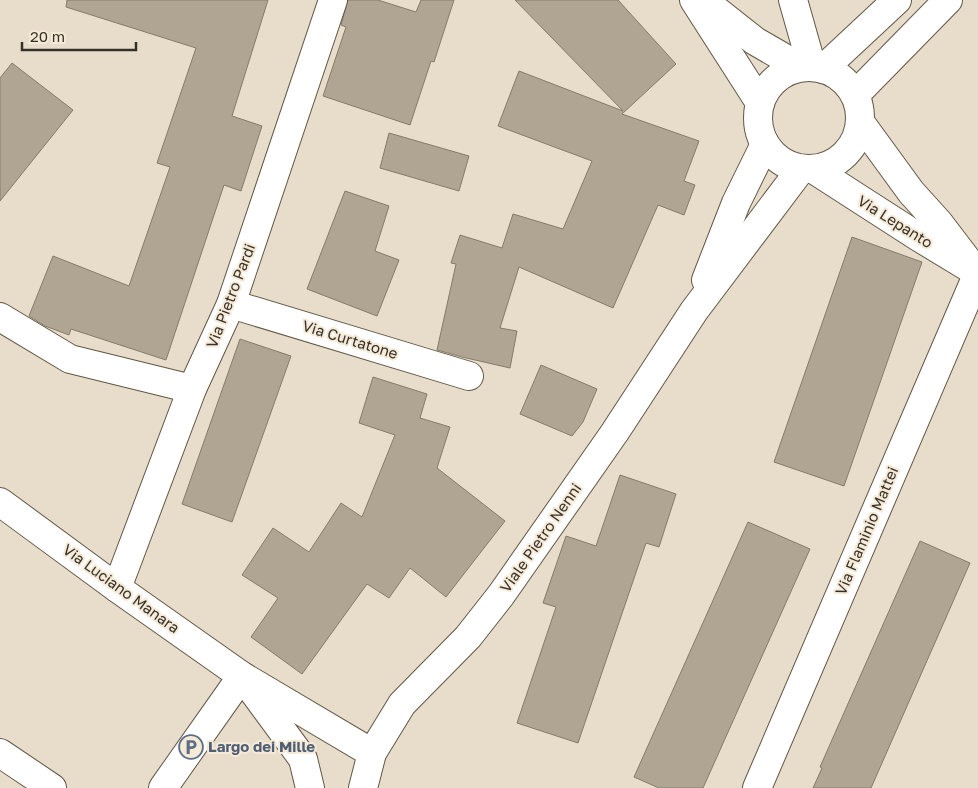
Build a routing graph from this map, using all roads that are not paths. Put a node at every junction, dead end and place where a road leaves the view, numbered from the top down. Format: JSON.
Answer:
{"nodes":[{"id":1,"x":333,"y":0,"type":"edge"},
{"id":2,"x":694,"y":0,"type":"edge"},
{"id":3,"x":702,"y":0,"type":"edge"},
{"id":4,"x":793,"y":0,"type":"edge"},
{"id":5,"x":898,"y":0,"type":"edge"},
{"id":6,"x":948,"y":0,"type":"edge"},
{"id":7,"x":812,"y":68,"type":"junction"},
{"id":8,"x":855,"y":95,"type":"junction"},
{"id":9,"x":760,"y":103,"type":"junction"},
{"id":10,"x":860,"y":122,"type":"junction"},
{"id":11,"x":765,"y":144,"type":"junction"},
{"id":12,"x":807,"y":169,"type":"junction"},
{"id":13,"x":978,"y":273,"type":"edge"},
{"id":14,"x":231,"y":304,"type":"junction"},
{"id":15,"x":694,"y":311,"type":"junction"},
{"id":16,"x":0,"y":317,"type":"edge"},
{"id":17,"x":469,"y":376,"type":"dead end"},
{"id":18,"x":192,"y":389,"type":"junction"},
{"id":19,"x":0,"y":502,"type":"edge"},
{"id":20,"x":117,"y":588,"type":"junction"},
{"id":21,"x":242,"y":676,"type":"junction"},
{"id":22,"x":0,"y":752,"type":"edge"},
{"id":23,"x":372,"y":753,"type":"junction"},
{"id":24,"x":52,"y":788,"type":"edge"},
{"id":25,"x":163,"y":788,"type":"edge"},
{"id":26,"x":310,"y":788,"type":"edge"},
{"id":27,"x":363,"y":788,"type":"edge"},
{"id":28,"x":382,"y":788,"type":"edge"},
{"id":29,"x":757,"y":788,"type":"edge"}],
"edges":[{"from":1,"to":14,"type":"street","name":"Via Pietro Pardi"},
{"from":2,"to":9,"type":"street"},
{"from":3,"to":7,"type":"street"},
{"from":4,"to":7,"type":"street"},
{"from":5,"to":7,"type":"street"},
{"from":6,"to":8,"type":"street"},
{"from":7,"to":8,"type":"street"},
{"from":7,"to":9,"type":"street"},
{"from":8,"to":10,"type":"street"},
{"from":9,"to":11,"type":"street"},
{"from":10,"to":12,"type":"street"},
{"from":10,"to":12,"type":"street","name":"Via Lepanto"},
{"from":11,"to":12,"type":"street"},
{"from":11,"to":15,"type":"street","name":"Viale Pietro Nenni"},
{"from":12,"to":15,"type":"street","name":"Viale Pietro Nenni"},
{"from":13,"to":29,"type":"street","name":"Via Flaminio Mattei"},
{"from":14,"to":17,"type":"street","name":"Via Curtatone"},
{"from":14,"to":18,"type":"street","name":"Via Pietro Pardi"},
{"from":15,"to":23,"type":"street","name":"Viale Pietro Nenni"},
{"from":16,"to":18,"type":"street"},
{"from":18,"to":20,"type":"street","name":"Via Pietro Pardi"},
{"from":19,"to":20,"type":"street","name":"Via Luciano Manara"},
{"from":20,"to":21,"type":"street","name":"Via Luciano Manara"},
{"from":21,"to":23,"type":"street"},
{"from":21,"to":25,"type":"street"},
{"from":21,"to":26,"type":"street"},
{"from":22,"to":24,"type":"street"},
{"from":23,"to":27,"type":"street","name":"Viale Pietro Nenni"},
{"from":23,"to":28,"type":"street"}]}
